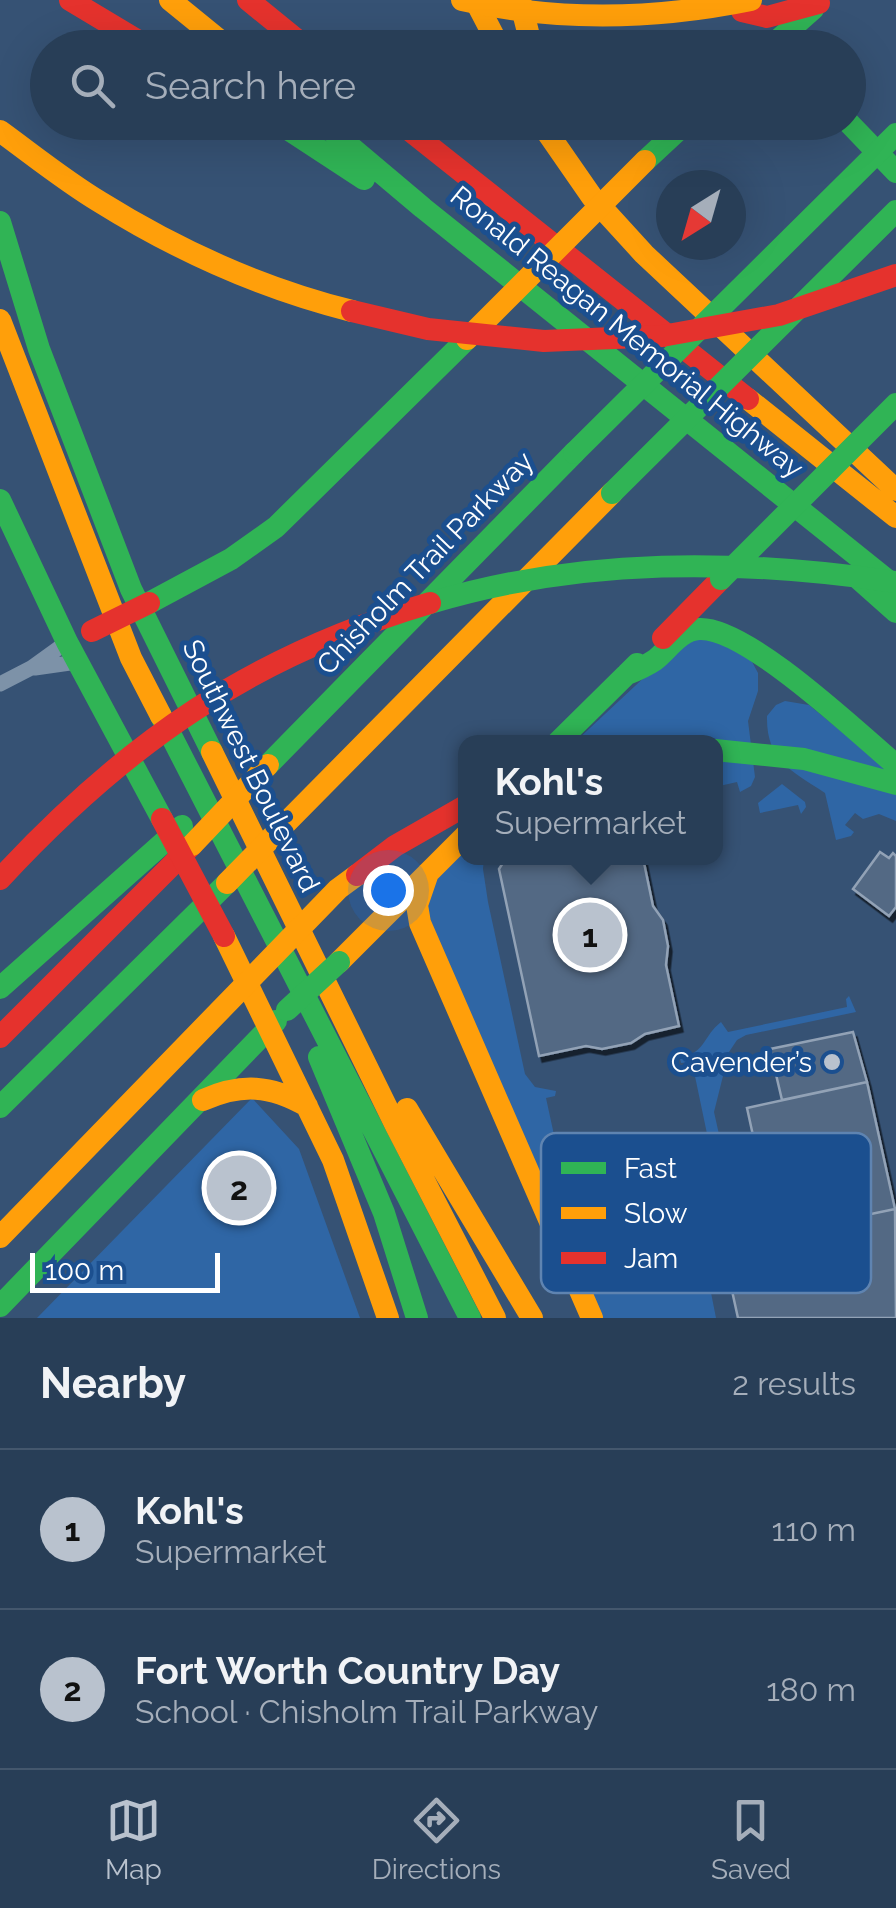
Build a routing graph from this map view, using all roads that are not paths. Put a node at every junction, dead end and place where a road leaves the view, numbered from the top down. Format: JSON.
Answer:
{"nodes":[{"id":1,"x":70,"y":0,"type":"edge"},
{"id":2,"x":170,"y":0,"type":"edge"},
{"id":3,"x":248,"y":0,"type":"edge"},
{"id":4,"x":462,"y":0,"type":"edge"},
{"id":5,"x":474,"y":0,"type":"edge"},
{"id":6,"x":520,"y":0,"type":"edge"},
{"id":7,"x":821,"y":2,"type":"edge"},
{"id":8,"x":742,"y":4,"type":"edge"},
{"id":9,"x":120,"y":30,"type":"edge"},
{"id":10,"x":207,"y":30,"type":"edge"},
{"id":11,"x":285,"y":30,"type":"edge"},
{"id":12,"x":490,"y":30,"type":"edge"},
{"id":13,"x":528,"y":30,"type":"edge"},
{"id":14,"x":761,"y":30,"type":"edge"},
{"id":15,"x":790,"y":30,"type":"edge"},
{"id":16,"x":0,"y":131,"type":"edge"},
{"id":17,"x":896,"y":134,"type":"edge"},
{"id":18,"x":304,"y":140,"type":"edge"},
{"id":19,"x":342,"y":140,"type":"edge"},
{"id":20,"x":422,"y":140,"type":"edge"},
{"id":21,"x":552,"y":140,"type":"edge"},
{"id":22,"x":571,"y":140,"type":"edge"},
{"id":23,"x":668,"y":140,"type":"edge"},
{"id":24,"x":865,"y":140,"type":"edge"},
{"id":25,"x":896,"y":172,"type":"edge"},
{"id":26,"x":423,"y":208,"type":"junction"},
{"id":27,"x":896,"y":211,"type":"edge"},
{"id":28,"x":0,"y":222,"type":"edge"},
{"id":29,"x":644,"y":254,"type":"junction"},
{"id":30,"x":896,"y":275,"type":"edge"},
{"id":31,"x":0,"y":320,"type":"edge"},
{"id":32,"x":896,"y":404,"type":"edge"},
{"id":33,"x":763,"y":478,"type":"junction"},
{"id":34,"x":896,"y":490,"type":"edge"},
{"id":35,"x":0,"y":500,"type":"edge"},
{"id":36,"x":896,"y":517,"type":"edge"},
{"id":37,"x":896,"y":584,"type":"edge"},
{"id":38,"x":896,"y":612,"type":"edge"},
{"id":39,"x":72,"y":652,"type":"junction"},
{"id":40,"x":627,"y":674,"type":"junction"},
{"id":41,"x":0,"y":684,"type":"edge"},
{"id":42,"x":565,"y":735,"type":"edge"},
{"id":43,"x":723,"y":751,"type":"edge"},
{"id":44,"x":896,"y":765,"type":"edge"},
{"id":45,"x":896,"y":784,"type":"edge"},
{"id":46,"x":458,"y":810,"type":"edge"},
{"id":47,"x":179,"y":830,"type":"junction"},
{"id":48,"x":458,"y":843,"type":"edge"},
{"id":49,"x":428,"y":873,"type":"junction"},
{"id":50,"x":0,"y":879,"type":"edge"},
{"id":51,"x":262,"y":916,"type":"junction"},
{"id":52,"x":0,"y":988,"type":"edge"},
{"id":53,"x":334,"y":1000,"type":"junction"},
{"id":54,"x":269,"y":1028,"type":"junction"},
{"id":55,"x":0,"y":1037,"type":"edge"},
{"id":56,"x":59,"y":1048,"type":"junction"},
{"id":57,"x":196,"y":1104,"type":"junction"},
{"id":58,"x":306,"y":1106,"type":"junction"},
{"id":59,"x":0,"y":1107,"type":"edge"},
{"id":60,"x":0,"y":1120,"type":"edge"},
{"id":61,"x":541,"y":1201,"type":"edge"},
{"id":62,"x":0,"y":1237,"type":"edge"},
{"id":63,"x":581,"y":1293,"type":"edge"},
{"id":64,"x":0,"y":1306,"type":"edge"},
{"id":65,"x":388,"y":1318,"type":"edge"},
{"id":66,"x":418,"y":1318,"type":"edge"},
{"id":67,"x":470,"y":1318,"type":"edge"},
{"id":68,"x":495,"y":1318,"type":"edge"},
{"id":69,"x":532,"y":1318,"type":"edge"},
{"id":70,"x":592,"y":1318,"type":"edge"}],
"edges":[{"from":1,"to":9,"type":"main road"},
{"from":2,"to":10,"type":"main road"},
{"from":3,"to":11,"type":"main road"},
{"from":4,"to":8,"type":"main road","bridge":true},
{"from":5,"to":12,"type":"main road"},
{"from":6,"to":13,"type":"main road"},
{"from":7,"to":8,"type":"main road"},
{"from":7,"to":15,"type":"main road"},
{"from":8,"to":14,"type":"main road"},
{"from":16,"to":30,"type":"main road","bridge":true},
{"from":17,"to":47,"type":"main road","name":"Chisholm Trail Parkway","bridge":true},
{"from":18,"to":26,"type":"main road"},
{"from":19,"to":26,"type":"main road","name":"Ronald Reagan Memorial Highway"},
{"from":20,"to":36,"type":"main road","name":"Ronald Reagan Memorial Highway"},
{"from":21,"to":29,"type":"main road"},
{"from":22,"to":29,"type":"main road"},
{"from":23,"to":39,"type":"main road","bridge":true},
{"from":24,"to":25,"type":"main road"},
{"from":26,"to":33,"type":"main road","name":"Ronald Reagan Memorial Highway"},
{"from":27,"to":56,"type":"main road","bridge":true},
{"from":28,"to":53,"type":"main road","name":"Southwest Boulevard"},
{"from":29,"to":34,"type":"main road"},
{"from":31,"to":51,"type":"main road","name":"Southwest Boulevard"},
{"from":32,"to":40,"type":"main road","bridge":true},
{"from":33,"to":37,"type":"main road","name":"Ronald Reagan Memorial Highway"},
{"from":33,"to":38,"type":"main road"},
{"from":35,"to":39,"type":"main road"},
{"from":37,"to":50,"type":"main road","bridge":true},
{"from":39,"to":41,"type":"street"},
{"from":39,"to":47,"type":"main road"},
{"from":40,"to":42,"type":"main road"},
{"from":40,"to":44,"type":"main road"},
{"from":43,"to":45,"type":"main road"},
{"from":46,"to":62,"type":"main road","bridge":true},
{"from":47,"to":52,"type":"main road"},
{"from":47,"to":54,"type":"main road","bridge":true},
{"from":47,"to":55,"type":"main road","name":"Chisholm Trail Parkway"},
{"from":48,"to":49,"type":"main road"},
{"from":49,"to":54,"type":"main road","bridge":true},
{"from":49,"to":61,"type":"main road"},
{"from":51,"to":66,"type":"main road"},
{"from":51,"to":67,"type":"main road","name":"Southwest Boulevard"},
{"from":53,"to":68,"type":"main road","name":"Southwest Boulevard"},
{"from":53,"to":69,"type":"main road"},
{"from":54,"to":57,"type":"main road"},
{"from":54,"to":58,"type":"main road"},
{"from":56,"to":59,"type":"main road"},
{"from":56,"to":60,"type":"main road"},
{"from":57,"to":58,"type":"main road"},
{"from":57,"to":64,"type":"main road"},
{"from":58,"to":65,"type":"main road"},
{"from":63,"to":70,"type":"main road"}]}
